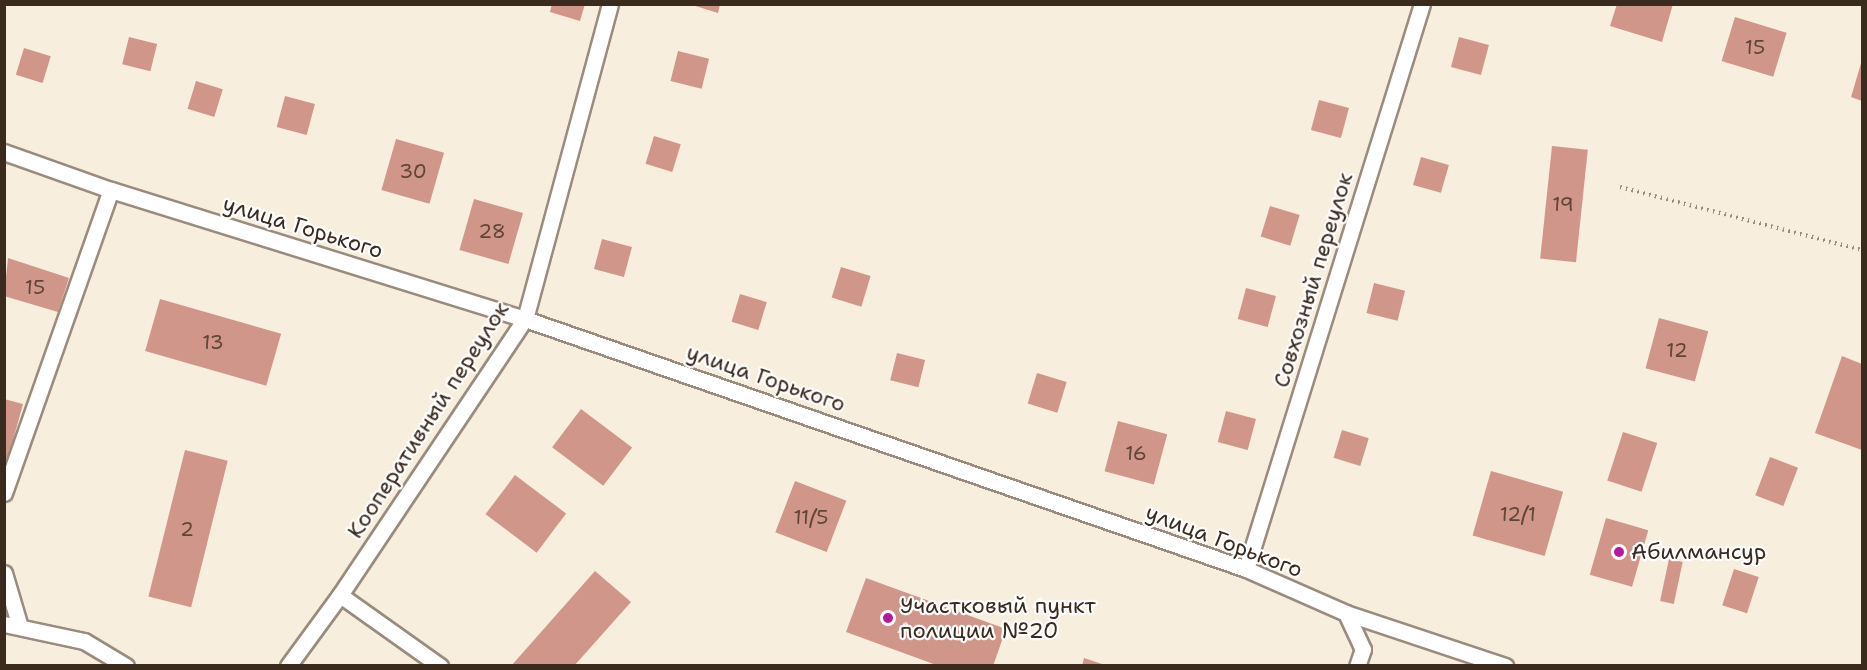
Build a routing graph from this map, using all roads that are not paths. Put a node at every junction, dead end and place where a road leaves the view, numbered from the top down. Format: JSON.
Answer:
{"nodes":[{"id":1,"x":610,"y":4,"type":"edge"},
{"id":2,"x":1422,"y":4,"type":"edge"},
{"id":3,"x":4,"y":152,"type":"edge"},
{"id":4,"x":111,"y":190,"type":"junction"},
{"id":5,"x":525,"y":319,"type":"junction"},
{"id":6,"x":4,"y":493,"type":"edge"},
{"id":7,"x":1246,"y":569,"type":"junction"},
{"id":8,"x":4,"y":573,"type":"edge"},
{"id":9,"x":340,"y":596,"type":"junction"},
{"id":10,"x":1346,"y":613,"type":"junction"},
{"id":11,"x":4,"y":624,"type":"edge"},
{"id":12,"x":20,"y":627,"type":"junction"},
{"id":13,"x":126,"y":666,"type":"edge"},
{"id":14,"x":288,"y":666,"type":"edge"},
{"id":15,"x":440,"y":666,"type":"edge"},
{"id":16,"x":1357,"y":666,"type":"edge"},
{"id":17,"x":1505,"y":666,"type":"edge"}],
"edges":[{"from":1,"to":5,"type":"lane","name":"Кооперативный переулок"},
{"from":2,"to":7,"type":"lane","name":"Совхозный переулок"},
{"from":3,"to":4,"type":"lane","name":"улица Горького"},
{"from":4,"to":5,"type":"lane","name":"улица Горького"},
{"from":4,"to":6,"type":"lane"},
{"from":5,"to":7,"type":"lane","name":"улица Горького"},
{"from":5,"to":9,"type":"lane","name":"Кооперативный переулок"},
{"from":7,"to":10,"type":"lane","name":"улица Горького"},
{"from":8,"to":12,"type":"lane"},
{"from":9,"to":14,"type":"lane","name":"Кооперативный переулок"},
{"from":9,"to":15,"type":"lane"},
{"from":10,"to":16,"type":"lane"},
{"from":10,"to":17,"type":"lane","name":"улица Горького"},
{"from":11,"to":12,"type":"lane"},
{"from":12,"to":13,"type":"lane"}]}
